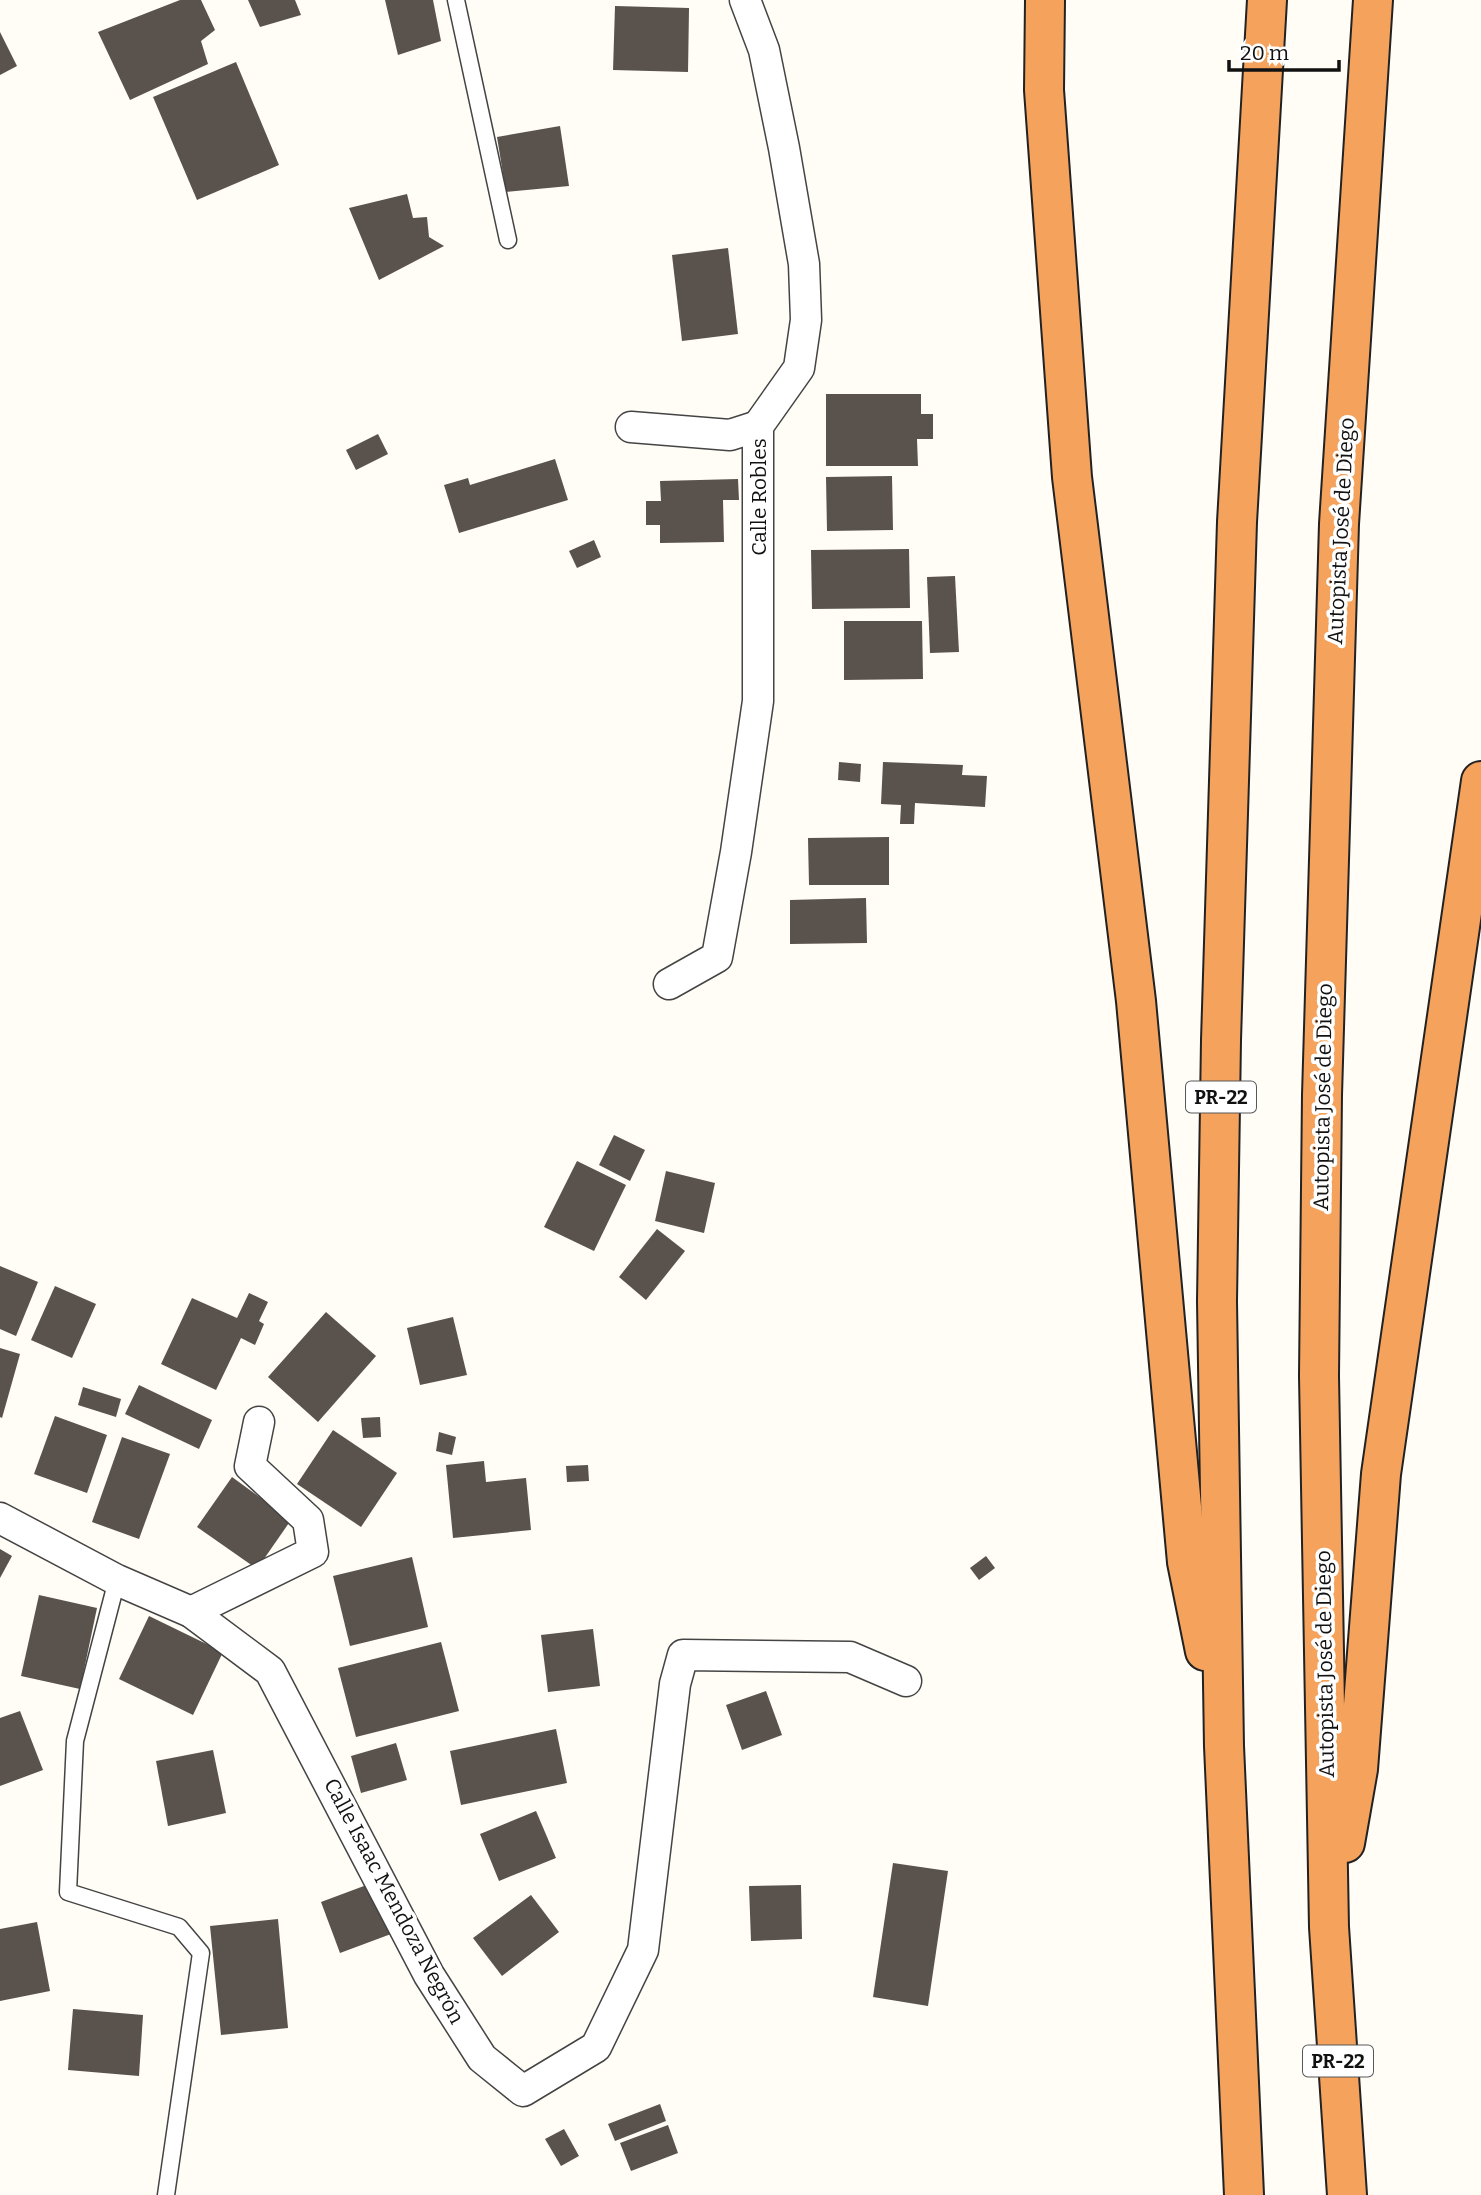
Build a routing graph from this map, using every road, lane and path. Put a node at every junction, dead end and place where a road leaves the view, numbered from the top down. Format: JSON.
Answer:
{"nodes":[{"id":1,"x":456,"y":0,"type":"edge"},
{"id":2,"x":745,"y":0,"type":"edge"},
{"id":3,"x":1017,"y":0,"type":"edge"},
{"id":4,"x":1045,"y":0,"type":"edge"},
{"id":5,"x":1267,"y":0,"type":"edge"},
{"id":6,"x":1373,"y":0,"type":"edge"},
{"id":7,"x":1044,"y":90,"type":"junction"},
{"id":8,"x":508,"y":240,"type":"dead end"},
{"id":9,"x":758,"y":426,"type":"junction"},
{"id":10,"x":631,"y":427,"type":"dead end"},
{"id":11,"x":1481,"y":781,"type":"edge"},
{"id":12,"x":669,"y":984,"type":"dead end"},
{"id":13,"x":259,"y":1422,"type":"dead end"},
{"id":14,"x":0,"y":1518,"type":"edge"},
{"id":15,"x":117,"y":1580,"type":"junction"},
{"id":16,"x":191,"y":1612,"type":"junction"},
{"id":17,"x":906,"y":1681,"type":"dead end"},
{"id":18,"x":1224,"y":1746,"type":"junction"},
{"id":19,"x":1329,"y":1927,"type":"junction"},
{"id":20,"x":166,"y":2195,"type":"edge"},
{"id":21,"x":1244,"y":2195,"type":"edge"},
{"id":22,"x":1347,"y":2195,"type":"edge"}],
"edges":[{"from":1,"to":8,"type":"lane"},
{"from":2,"to":9,"type":"street","name":"Calle Robles"},
{"from":3,"to":7,"type":"highway"},
{"from":4,"to":7,"type":"highway"},
{"from":5,"to":18,"type":"highway","number":"PR-22"},
{"from":6,"to":19,"type":"highway","name":"Autopista José de Diego","number":"PR-22"},
{"from":7,"to":18,"type":"highway"},
{"from":9,"to":10,"type":"street"},
{"from":9,"to":12,"type":"street","name":"Calle Robles"},
{"from":11,"to":19,"type":"highway"},
{"from":13,"to":16,"type":"street"},
{"from":14,"to":15,"type":"street","name":"Calle Isaac Mendoza Negrón"},
{"from":15,"to":16,"type":"street","name":"Calle Isaac Mendoza Negrón"},
{"from":15,"to":20,"type":"lane"},
{"from":16,"to":17,"type":"street","name":"Calle Isaac Mendoza Negrón"},
{"from":18,"to":21,"type":"highway","number":"PR-22"},
{"from":19,"to":22,"type":"highway","name":"Autopista José de Diego","number":"PR-22"}]}
